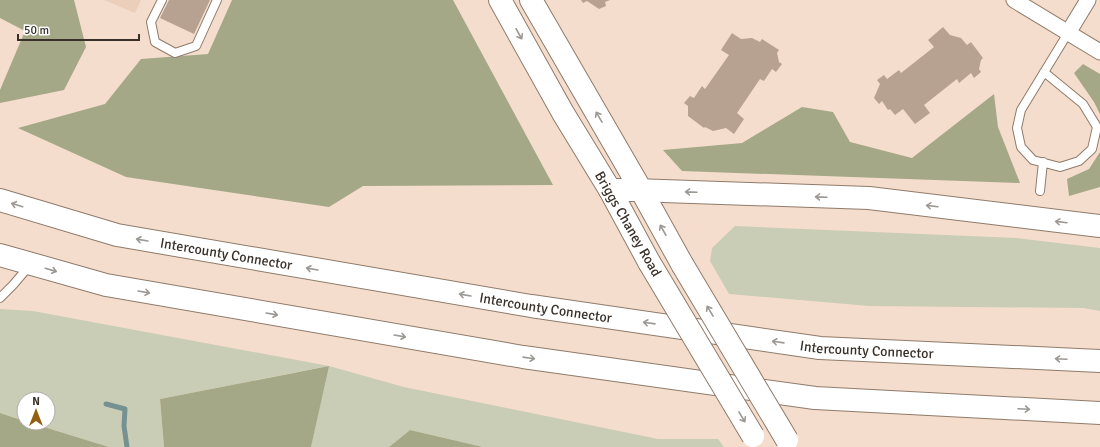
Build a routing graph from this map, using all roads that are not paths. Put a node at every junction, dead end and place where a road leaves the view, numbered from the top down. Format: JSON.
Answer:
{"nodes":[{"id":1,"x":162,"y":0,"type":"edge"},
{"id":2,"x":217,"y":0,"type":"edge"},
{"id":3,"x":500,"y":0,"type":"edge"},
{"id":4,"x":531,"y":0,"type":"edge"},
{"id":5,"x":1014,"y":0,"type":"edge"},
{"id":6,"x":1088,"y":0,"type":"edge"},
{"id":7,"x":1068,"y":33,"type":"junction"},
{"id":8,"x":1100,"y":52,"type":"edge"},
{"id":9,"x":1044,"y":72,"type":"junction"},
{"id":10,"x":1043,"y":162,"type":"junction"},
{"id":11,"x":610,"y":190,"type":"junction"},
{"id":12,"x":641,"y":190,"type":"junction"},
{"id":13,"x":1040,"y":190,"type":"dead end"},
{"id":14,"x":0,"y":200,"type":"edge"},
{"id":15,"x":1100,"y":226,"type":"edge"},
{"id":16,"x":0,"y":255,"type":"edge"},
{"id":17,"x":30,"y":264,"type":"junction"},
{"id":18,"x":0,"y":298,"type":"edge"},
{"id":19,"x":1100,"y":361,"type":"edge"},
{"id":20,"x":1100,"y":412,"type":"edge"},
{"id":21,"x":757,"y":442,"type":"edge"},
{"id":22,"x":789,"y":444,"type":"edge"}],
"edges":[{"from":1,"to":2,"type":"lane"},
{"from":3,"to":11,"type":"main road","name":"Briggs Chaney Road","one_way":true},
{"from":12,"to":4,"type":"main road","name":"Briggs Chaney Road","one_way":true},
{"from":5,"to":7,"type":"street"},
{"from":6,"to":7,"type":"street"},
{"from":7,"to":8,"type":"street"},
{"from":7,"to":9,"type":"lane"},
{"from":9,"to":10,"type":"lane"},
{"from":9,"to":10,"type":"lane"},
{"from":10,"to":13,"type":"lane"},
{"from":11,"to":12,"type":"main road"},
{"from":11,"to":21,"type":"main road","name":"Briggs Chaney Road","one_way":true,"bridge":true},
{"from":15,"to":12,"type":"main road","one_way":true},
{"from":22,"to":12,"type":"main road","name":"Briggs Chaney Road","one_way":true,"bridge":true},
{"from":19,"to":14,"type":"main road","name":"Intercounty Connector","one_way":true},
{"from":16,"to":17,"type":"main road"},
{"from":17,"to":18,"type":"lane"},
{"from":17,"to":20,"type":"main road","one_way":true}]}
